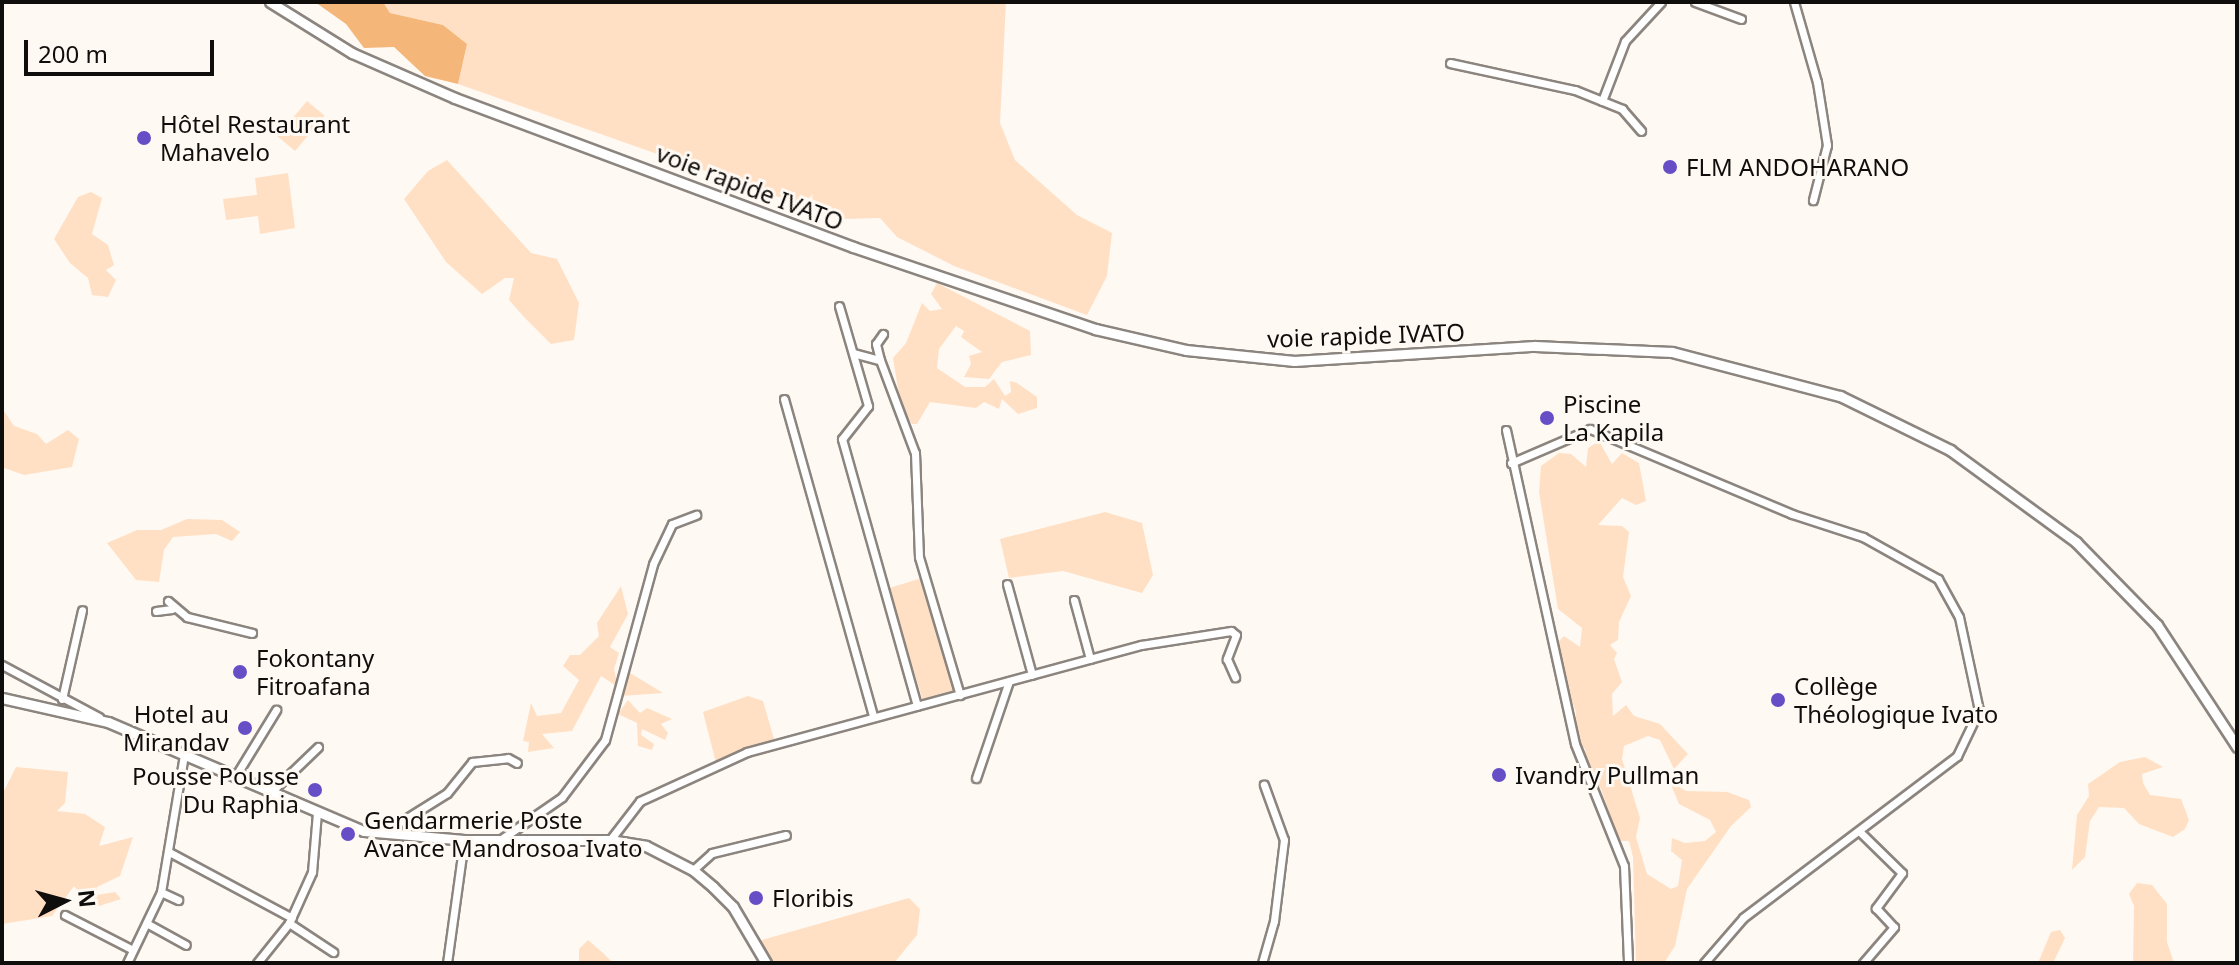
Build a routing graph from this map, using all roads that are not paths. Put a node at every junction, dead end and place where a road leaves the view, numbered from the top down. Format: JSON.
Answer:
{"nodes":[{"id":1,"x":270,"y":2,"type":"edge"},
{"id":2,"x":1661,"y":2,"type":"edge"},
{"id":3,"x":1695,"y":2,"type":"edge"},
{"id":4,"x":1794,"y":2,"type":"edge"},
{"id":5,"x":1741,"y":19,"type":"dead end"},
{"id":6,"x":1450,"y":63,"type":"dead end"},
{"id":7,"x":1602,"y":101,"type":"junction"},
{"id":8,"x":1641,"y":131,"type":"dead end"},
{"id":9,"x":1813,"y":200,"type":"dead end"},
{"id":10,"x":839,"y":306,"type":"dead end"},
{"id":11,"x":883,"y":334,"type":"dead end"},
{"id":12,"x":853,"y":353,"type":"junction"},
{"id":13,"x":880,"y":360,"type":"junction"},
{"id":14,"x":784,"y":399,"type":"dead end"},
{"id":15,"x":1506,"y":430,"type":"dead end"},
{"id":16,"x":1511,"y":463,"type":"junction"},
{"id":17,"x":696,"y":515,"type":"dead end"},
{"id":18,"x":1007,"y":584,"type":"dead end"},
{"id":19,"x":1074,"y":600,"type":"dead end"},
{"id":20,"x":168,"y":601,"type":"dead end"},
{"id":21,"x":172,"y":609,"type":"junction"},
{"id":22,"x":82,"y":610,"type":"dead end"},
{"id":23,"x":156,"y":611,"type":"dead end"},
{"id":24,"x":252,"y":633,"type":"dead end"},
{"id":25,"x":1090,"y":659,"type":"junction"},
{"id":26,"x":2,"y":665,"type":"edge"},
{"id":27,"x":1032,"y":675,"type":"junction"},
{"id":28,"x":1235,"y":677,"type":"dead end"},
{"id":29,"x":1009,"y":681,"type":"junction"},
{"id":30,"x":960,"y":695,"type":"junction"},
{"id":31,"x":2,"y":698,"type":"edge"},
{"id":32,"x":62,"y":699,"type":"junction"},
{"id":33,"x":917,"y":706,"type":"junction"},
{"id":34,"x":276,"y":710,"type":"dead end"},
{"id":35,"x":873,"y":716,"type":"junction"},
{"id":36,"x":108,"y":722,"type":"junction"},
{"id":37,"x":318,"y":747,"type":"dead end"},
{"id":38,"x":2237,"y":747,"type":"edge"},
{"id":39,"x":184,"y":754,"type":"junction"},
{"id":40,"x":517,"y":763,"type":"dead end"},
{"id":41,"x":235,"y":777,"type":"junction"},
{"id":42,"x":976,"y":778,"type":"dead end"},
{"id":43,"x":1264,"y":785,"type":"dead end"},
{"id":44,"x":271,"y":792,"type":"junction"},
{"id":45,"x":317,"y":813,"type":"junction"},
{"id":46,"x":1859,"y":831,"type":"junction"},
{"id":47,"x":383,"y":833,"type":"junction"},
{"id":48,"x":786,"y":835,"type":"dead end"},
{"id":49,"x":464,"y":840,"type":"junction"},
{"id":50,"x":500,"y":840,"type":"junction"},
{"id":51,"x":610,"y":840,"type":"junction"},
{"id":52,"x":171,"y":853,"type":"junction"},
{"id":53,"x":693,"y":870,"type":"junction"},
{"id":54,"x":161,"y":892,"type":"junction"},
{"id":55,"x":178,"y":900,"type":"dead end"},
{"id":56,"x":65,"y":915,"type":"dead end"},
{"id":57,"x":290,"y":921,"type":"junction"},
{"id":58,"x":148,"y":924,"type":"junction"},
{"id":59,"x":186,"y":945,"type":"dead end"},
{"id":60,"x":133,"y":950,"type":"junction"},
{"id":61,"x":333,"y":952,"type":"dead end"},
{"id":62,"x":127,"y":963,"type":"edge"},
{"id":63,"x":257,"y":963,"type":"edge"},
{"id":64,"x":447,"y":963,"type":"edge"},
{"id":65,"x":766,"y":963,"type":"edge"},
{"id":66,"x":1262,"y":963,"type":"edge"},
{"id":67,"x":1628,"y":963,"type":"edge"},
{"id":68,"x":1704,"y":963,"type":"edge"},
{"id":69,"x":1863,"y":963,"type":"edge"}],
"edges":[{"from":1,"to":38,"type":"main road","name":"voie rapide IVATO"},
{"from":2,"to":7,"type":"street"},
{"from":3,"to":5,"type":"street"},
{"from":4,"to":9,"type":"street"},
{"from":6,"to":7,"type":"street"},
{"from":7,"to":8,"type":"street"},
{"from":10,"to":12,"type":"street"},
{"from":11,"to":13,"type":"street"},
{"from":12,"to":13,"type":"street"},
{"from":12,"to":33,"type":"street"},
{"from":13,"to":30,"type":"street"},
{"from":14,"to":35,"type":"street"},
{"from":15,"to":16,"type":"street"},
{"from":16,"to":46,"type":"street"},
{"from":16,"to":67,"type":"street"},
{"from":17,"to":50,"type":"street"},
{"from":18,"to":27,"type":"street"},
{"from":19,"to":25,"type":"street"},
{"from":20,"to":21,"type":"street"},
{"from":21,"to":23,"type":"street"},
{"from":21,"to":24,"type":"street"},
{"from":22,"to":32,"type":"street"},
{"from":25,"to":27,"type":"street"},
{"from":25,"to":28,"type":"street"},
{"from":26,"to":32,"type":"street"},
{"from":27,"to":29,"type":"street"},
{"from":29,"to":30,"type":"street"},
{"from":29,"to":42,"type":"street"},
{"from":30,"to":33,"type":"street"},
{"from":31,"to":36,"type":"main road"},
{"from":32,"to":36,"type":"street"},
{"from":33,"to":35,"type":"street"},
{"from":34,"to":41,"type":"street"},
{"from":35,"to":51,"type":"street"},
{"from":36,"to":39,"type":"main road"},
{"from":37,"to":44,"type":"street"},
{"from":39,"to":41,"type":"main road"},
{"from":39,"to":52,"type":"street"},
{"from":40,"to":47,"type":"street"},
{"from":41,"to":44,"type":"main road"},
{"from":43,"to":66,"type":"street"},
{"from":44,"to":45,"type":"main road"},
{"from":45,"to":47,"type":"main road"},
{"from":45,"to":57,"type":"street"},
{"from":46,"to":68,"type":"street"},
{"from":46,"to":69,"type":"street"},
{"from":47,"to":49,"type":"main road"},
{"from":48,"to":53,"type":"street"},
{"from":49,"to":50,"type":"main road"},
{"from":49,"to":64,"type":"street"},
{"from":50,"to":51,"type":"main road"},
{"from":51,"to":53,"type":"main road"},
{"from":52,"to":54,"type":"street"},
{"from":52,"to":57,"type":"street"},
{"from":53,"to":65,"type":"main road"},
{"from":54,"to":55,"type":"street"},
{"from":54,"to":58,"type":"street"},
{"from":56,"to":60,"type":"street"},
{"from":57,"to":61,"type":"street"},
{"from":57,"to":63,"type":"street"},
{"from":58,"to":59,"type":"street"},
{"from":58,"to":60,"type":"street"},
{"from":60,"to":62,"type":"street"}]}
